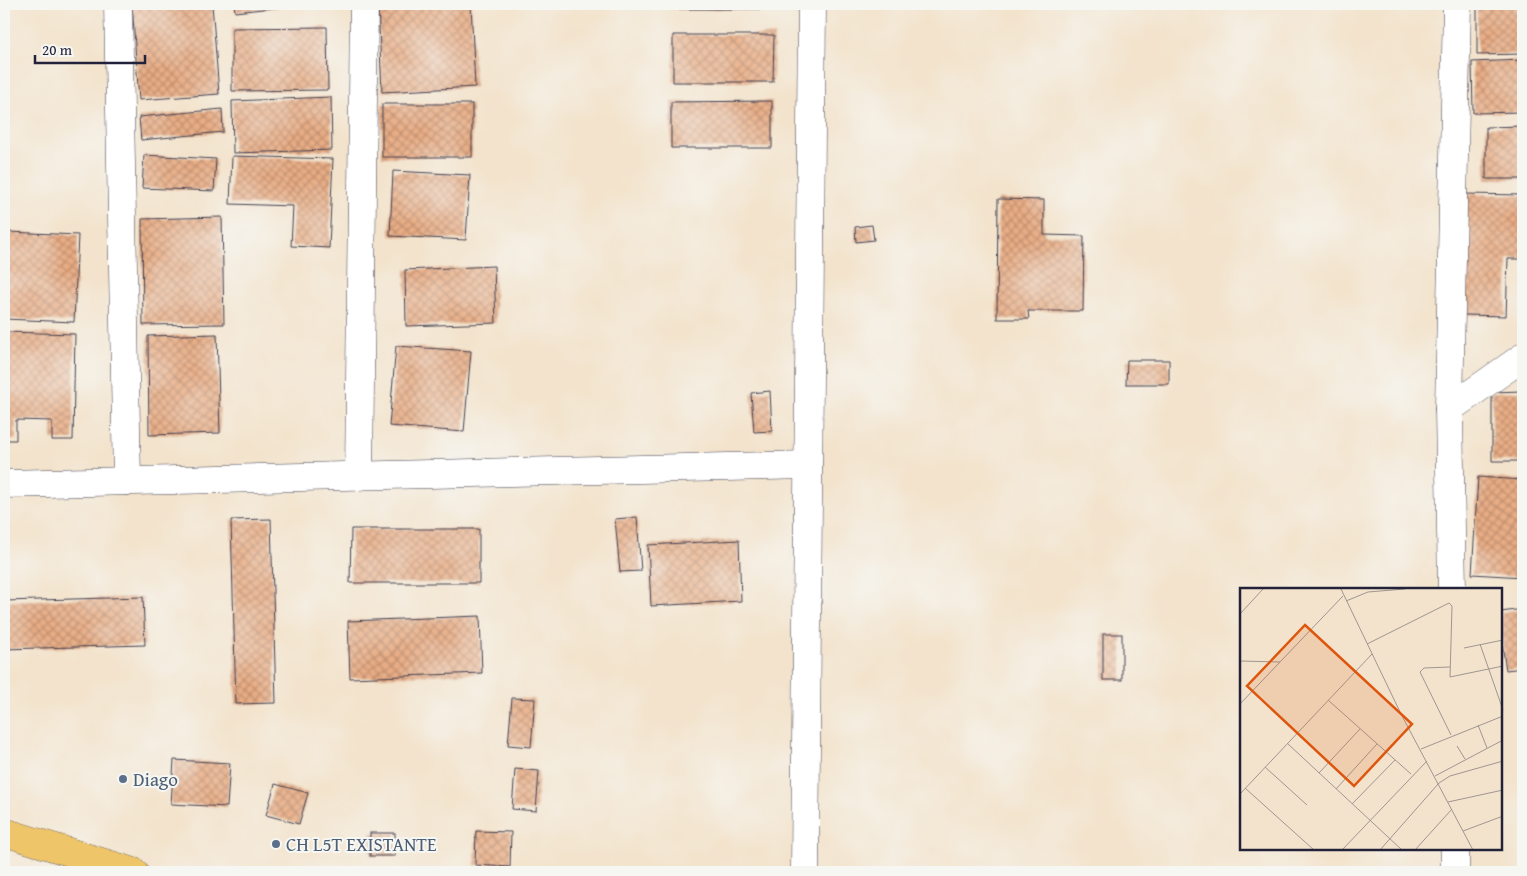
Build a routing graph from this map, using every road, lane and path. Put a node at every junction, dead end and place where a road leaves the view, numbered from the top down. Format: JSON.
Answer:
{"nodes":[{"id":1,"x":118,"y":4,"type":"edge"},
{"id":2,"x":364,"y":4,"type":"edge"},
{"id":3,"x":812,"y":4,"type":"edge"},
{"id":4,"x":1457,"y":4,"type":"edge"},
{"id":5,"x":1523,"y":357,"type":"edge"},
{"id":6,"x":1449,"y":409,"type":"junction"},
{"id":7,"x":808,"y":465,"type":"junction"},
{"id":8,"x":359,"y":476,"type":"junction"},
{"id":9,"x":127,"y":481,"type":"junction"},
{"id":10,"x":4,"y":484,"type":"edge"},
{"id":11,"x":1452,"y":588,"type":"edge"},
{"id":12,"x":4,"y":832,"type":"edge"},
{"id":13,"x":1455,"y":851,"type":"edge"},
{"id":14,"x":134,"y":872,"type":"edge"},
{"id":15,"x":806,"y":872,"type":"edge"},
{"id":16,"x":1455,"y":872,"type":"edge"}],
"edges":[{"from":1,"to":9,"type":"street"},
{"from":2,"to":8,"type":"street"},
{"from":3,"to":7,"type":"street"},
{"from":4,"to":6,"type":"street"},
{"from":5,"to":6,"type":"street"},
{"from":6,"to":11,"type":"street"},
{"from":7,"to":8,"type":"street"},
{"from":7,"to":15,"type":"street"},
{"from":8,"to":9,"type":"street"},
{"from":9,"to":10,"type":"street"},
{"from":12,"to":14,"type":"main road"},
{"from":13,"to":16,"type":"street"}]}
